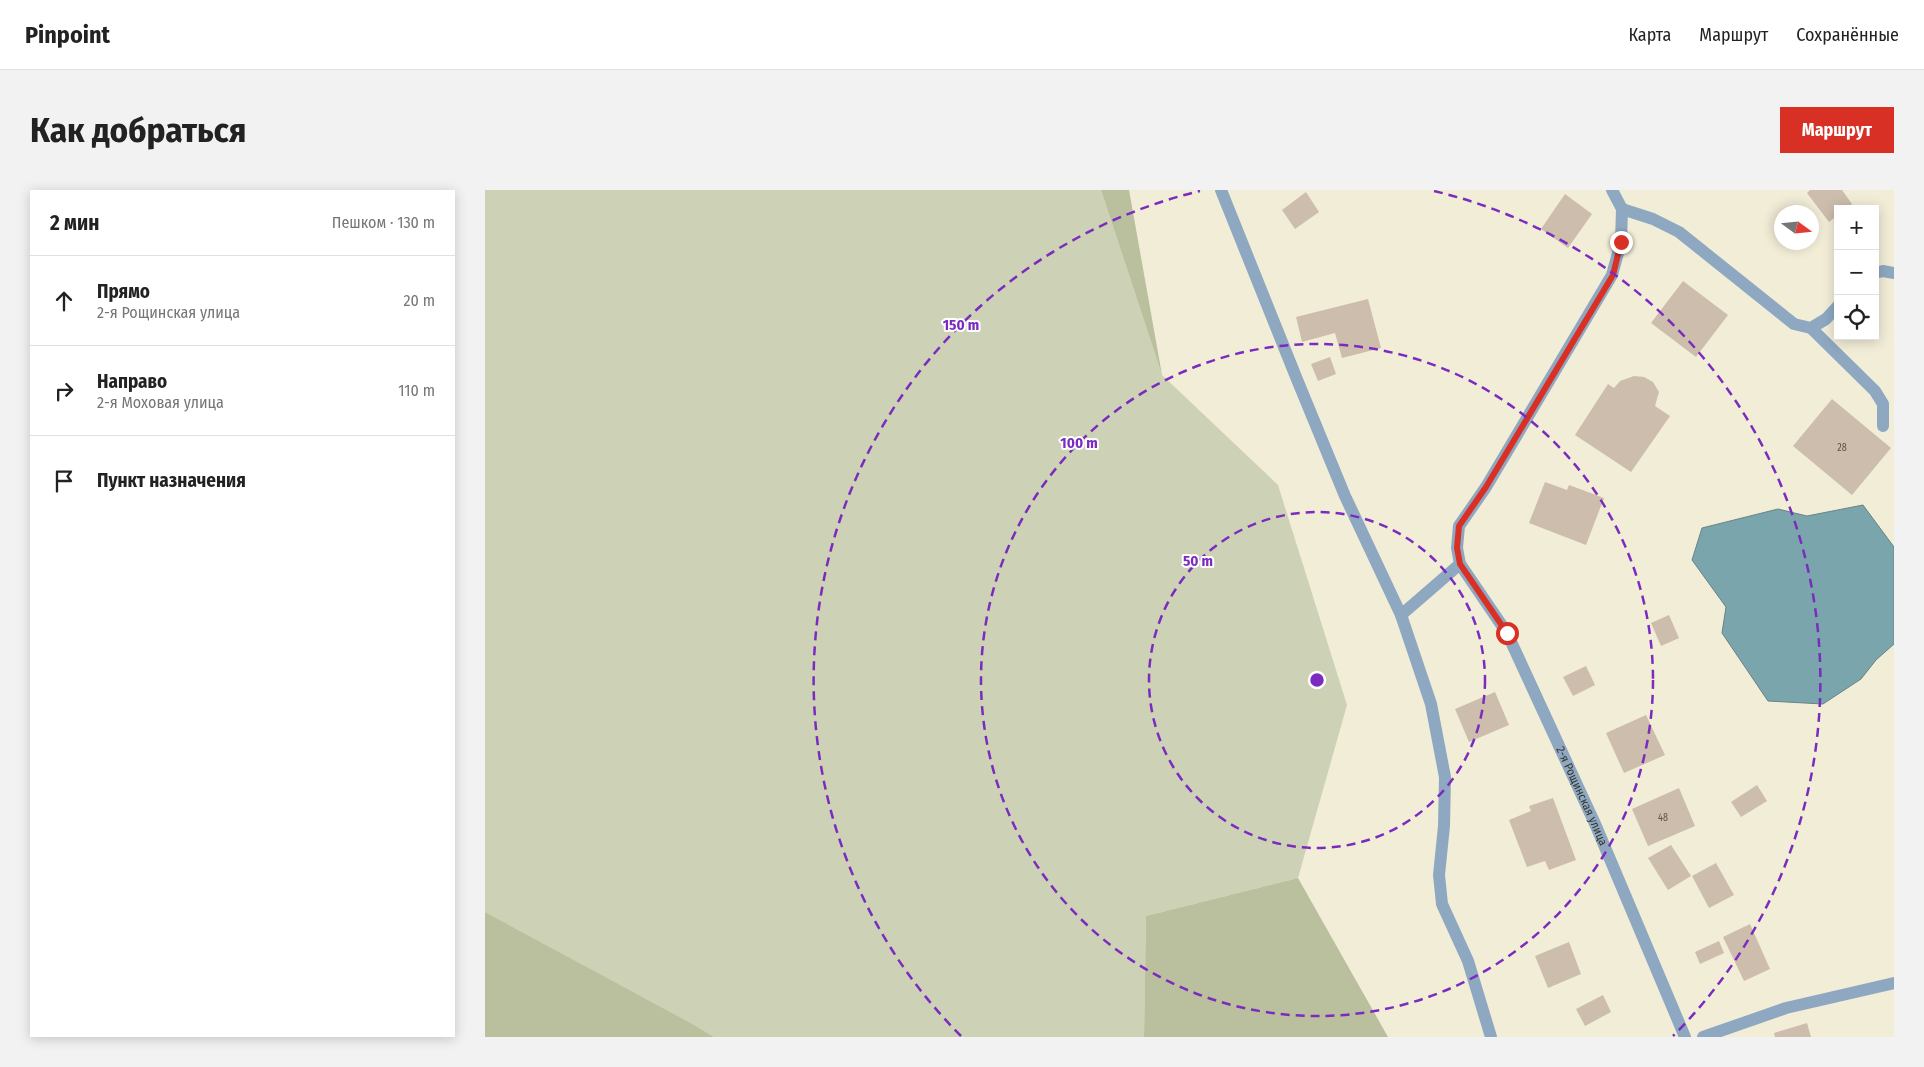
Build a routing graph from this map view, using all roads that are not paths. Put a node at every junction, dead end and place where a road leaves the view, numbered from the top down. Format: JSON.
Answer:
{"nodes":[{"id":1,"x":1221,"y":190,"type":"edge"},
{"id":2,"x":1612,"y":190,"type":"edge"},
{"id":3,"x":1622,"y":209,"type":"junction"},
{"id":4,"x":1879,"y":272,"type":"edge"},
{"id":5,"x":1894,"y":273,"type":"edge"},
{"id":6,"x":1834,"y":310,"type":"edge"},
{"id":7,"x":1811,"y":328,"type":"junction"},
{"id":8,"x":1883,"y":426,"type":"dead end"},
{"id":9,"x":1460,"y":564,"type":"junction"},
{"id":10,"x":1401,"y":615,"type":"junction"},
{"id":11,"x":1894,"y":983,"type":"edge"},
{"id":12,"x":1491,"y":1037,"type":"edge"},
{"id":13,"x":1685,"y":1037,"type":"edge"},
{"id":14,"x":1703,"y":1037,"type":"edge"}],
"edges":[{"from":1,"to":10,"type":"street"},
{"from":2,"to":3,"type":"street"},
{"from":3,"to":7,"type":"street"},
{"from":3,"to":9,"type":"street"},
{"from":4,"to":5,"type":"street"},
{"from":6,"to":7,"type":"street"},
{"from":7,"to":8,"type":"street"},
{"from":9,"to":10,"type":"street"},
{"from":9,"to":13,"type":"street","name":"2-я Рощинская улица"},
{"from":10,"to":12,"type":"street"},
{"from":11,"to":14,"type":"street"}]}
